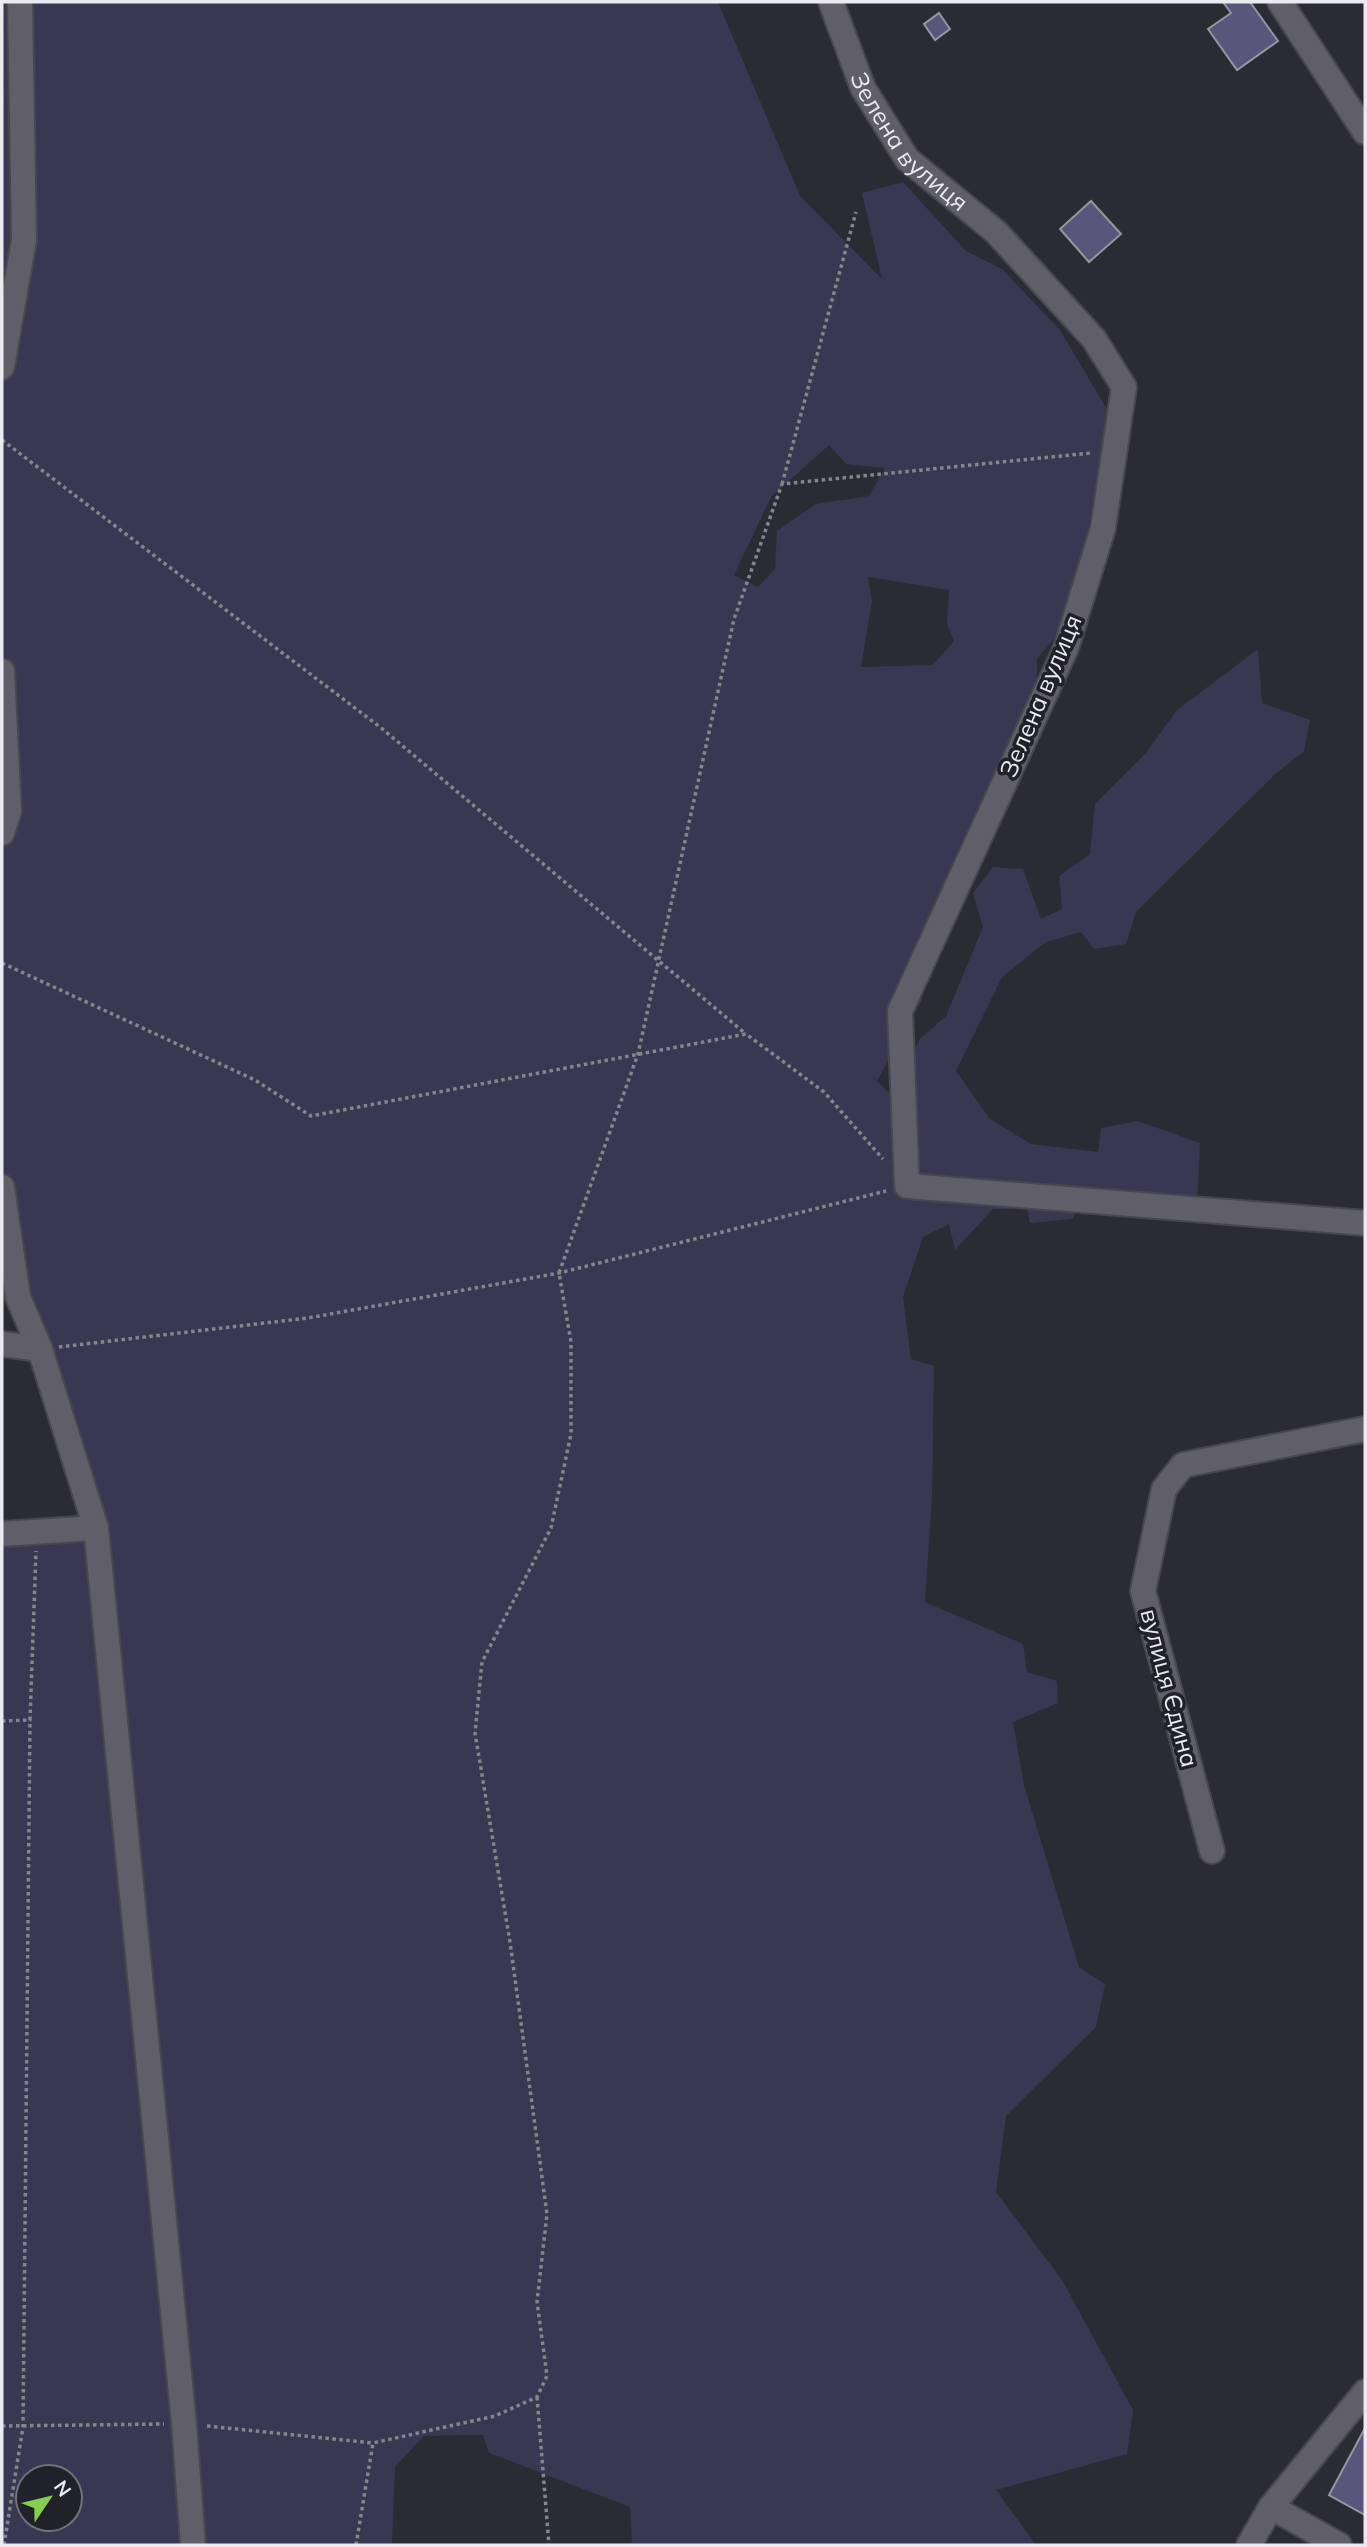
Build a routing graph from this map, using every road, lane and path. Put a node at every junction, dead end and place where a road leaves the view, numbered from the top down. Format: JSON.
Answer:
{"nodes":[{"id":1,"x":20,"y":2,"type":"edge"},
{"id":2,"x":831,"y":2,"type":"edge"},
{"id":3,"x":1280,"y":2,"type":"edge"},
{"id":4,"x":1365,"y":132,"type":"edge"},
{"id":5,"x":856,"y":212,"type":"dead end"},
{"id":6,"x":2,"y":367,"type":"edge"},
{"id":7,"x":2,"y":440,"type":"edge"},
{"id":8,"x":1114,"y":451,"type":"junction"},
{"id":9,"x":782,"y":484,"type":"junction"},
{"id":10,"x":2,"y":671,"type":"edge"},
{"id":11,"x":3,"y":702,"type":"edge"},
{"id":12,"x":2,"y":833,"type":"edge"},
{"id":13,"x":658,"y":960,"type":"junction"},
{"id":14,"x":2,"y":963,"type":"edge"},
{"id":15,"x":746,"y":1034,"type":"junction"},
{"id":16,"x":638,"y":1054,"type":"junction"},
{"id":17,"x":907,"y":1186,"type":"junction"},
{"id":18,"x":2,"y":1187,"type":"edge"},
{"id":19,"x":1365,"y":1223,"type":"edge"},
{"id":20,"x":559,"y":1273,"type":"junction"},
{"id":21,"x":2,"y":1344,"type":"edge"},
{"id":22,"x":40,"y":1349,"type":"junction"},
{"id":23,"x":1365,"y":1429,"type":"edge"},
{"id":24,"x":96,"y":1528,"type":"junction"},
{"id":25,"x":37,"y":1533,"type":"junction"},
{"id":26,"x":2,"y":1534,"type":"edge"},
{"id":27,"x":30,"y":1720,"type":"junction"},
{"id":28,"x":2,"y":1721,"type":"edge"},
{"id":29,"x":1212,"y":1851,"type":"dead end"},
{"id":30,"x":1365,"y":2392,"type":"edge"},
{"id":31,"x":537,"y":2397,"type":"junction"},
{"id":32,"x":184,"y":2424,"type":"junction"},
{"id":33,"x":2,"y":2426,"type":"edge"},
{"id":34,"x":23,"y":2427,"type":"junction"},
{"id":35,"x":373,"y":2443,"type":"junction"},
{"id":36,"x":1271,"y":2507,"type":"junction"},
{"id":37,"x":4,"y":2545,"type":"edge"},
{"id":38,"x":193,"y":2545,"type":"edge"},
{"id":39,"x":356,"y":2545,"type":"edge"},
{"id":40,"x":549,"y":2545,"type":"edge"},
{"id":41,"x":1249,"y":2545,"type":"edge"},
{"id":42,"x":1339,"y":2545,"type":"edge"}],
"edges":[{"from":1,"to":6,"type":"street"},
{"from":2,"to":8,"type":"street","name":"Зелена вулиця"},
{"from":3,"to":4,"type":"street"},
{"from":5,"to":9,"type":"path"},
{"from":7,"to":13,"type":"path"},
{"from":8,"to":9,"type":"path"},
{"from":8,"to":17,"type":"street","name":"Зелена вулиця"},
{"from":9,"to":13,"type":"path"},
{"from":10,"to":11,"type":"street"},
{"from":11,"to":12,"type":"street"},
{"from":13,"to":15,"type":"path"},
{"from":13,"to":16,"type":"path"},
{"from":14,"to":16,"type":"path"},
{"from":15,"to":16,"type":"path"},
{"from":15,"to":17,"type":"path"},
{"from":16,"to":20,"type":"path"},
{"from":17,"to":19,"type":"street"},
{"from":17,"to":20,"type":"path"},
{"from":18,"to":22,"type":"street"},
{"from":20,"to":22,"type":"path"},
{"from":20,"to":31,"type":"path"},
{"from":21,"to":22,"type":"street"},
{"from":22,"to":24,"type":"street"},
{"from":23,"to":29,"type":"street","name":"вулиця Єдина"},
{"from":24,"to":25,"type":"street"},
{"from":24,"to":32,"type":"street"},
{"from":25,"to":26,"type":"street"},
{"from":25,"to":27,"type":"path"},
{"from":27,"to":28,"type":"path"},
{"from":27,"to":34,"type":"path"},
{"from":30,"to":36,"type":"street"},
{"from":31,"to":35,"type":"path"},
{"from":31,"to":40,"type":"path"},
{"from":32,"to":34,"type":"path"},
{"from":32,"to":35,"type":"path"},
{"from":32,"to":38,"type":"street"},
{"from":33,"to":34,"type":"path"},
{"from":34,"to":37,"type":"path"},
{"from":35,"to":39,"type":"path"},
{"from":36,"to":41,"type":"street"},
{"from":36,"to":42,"type":"street"}]}
